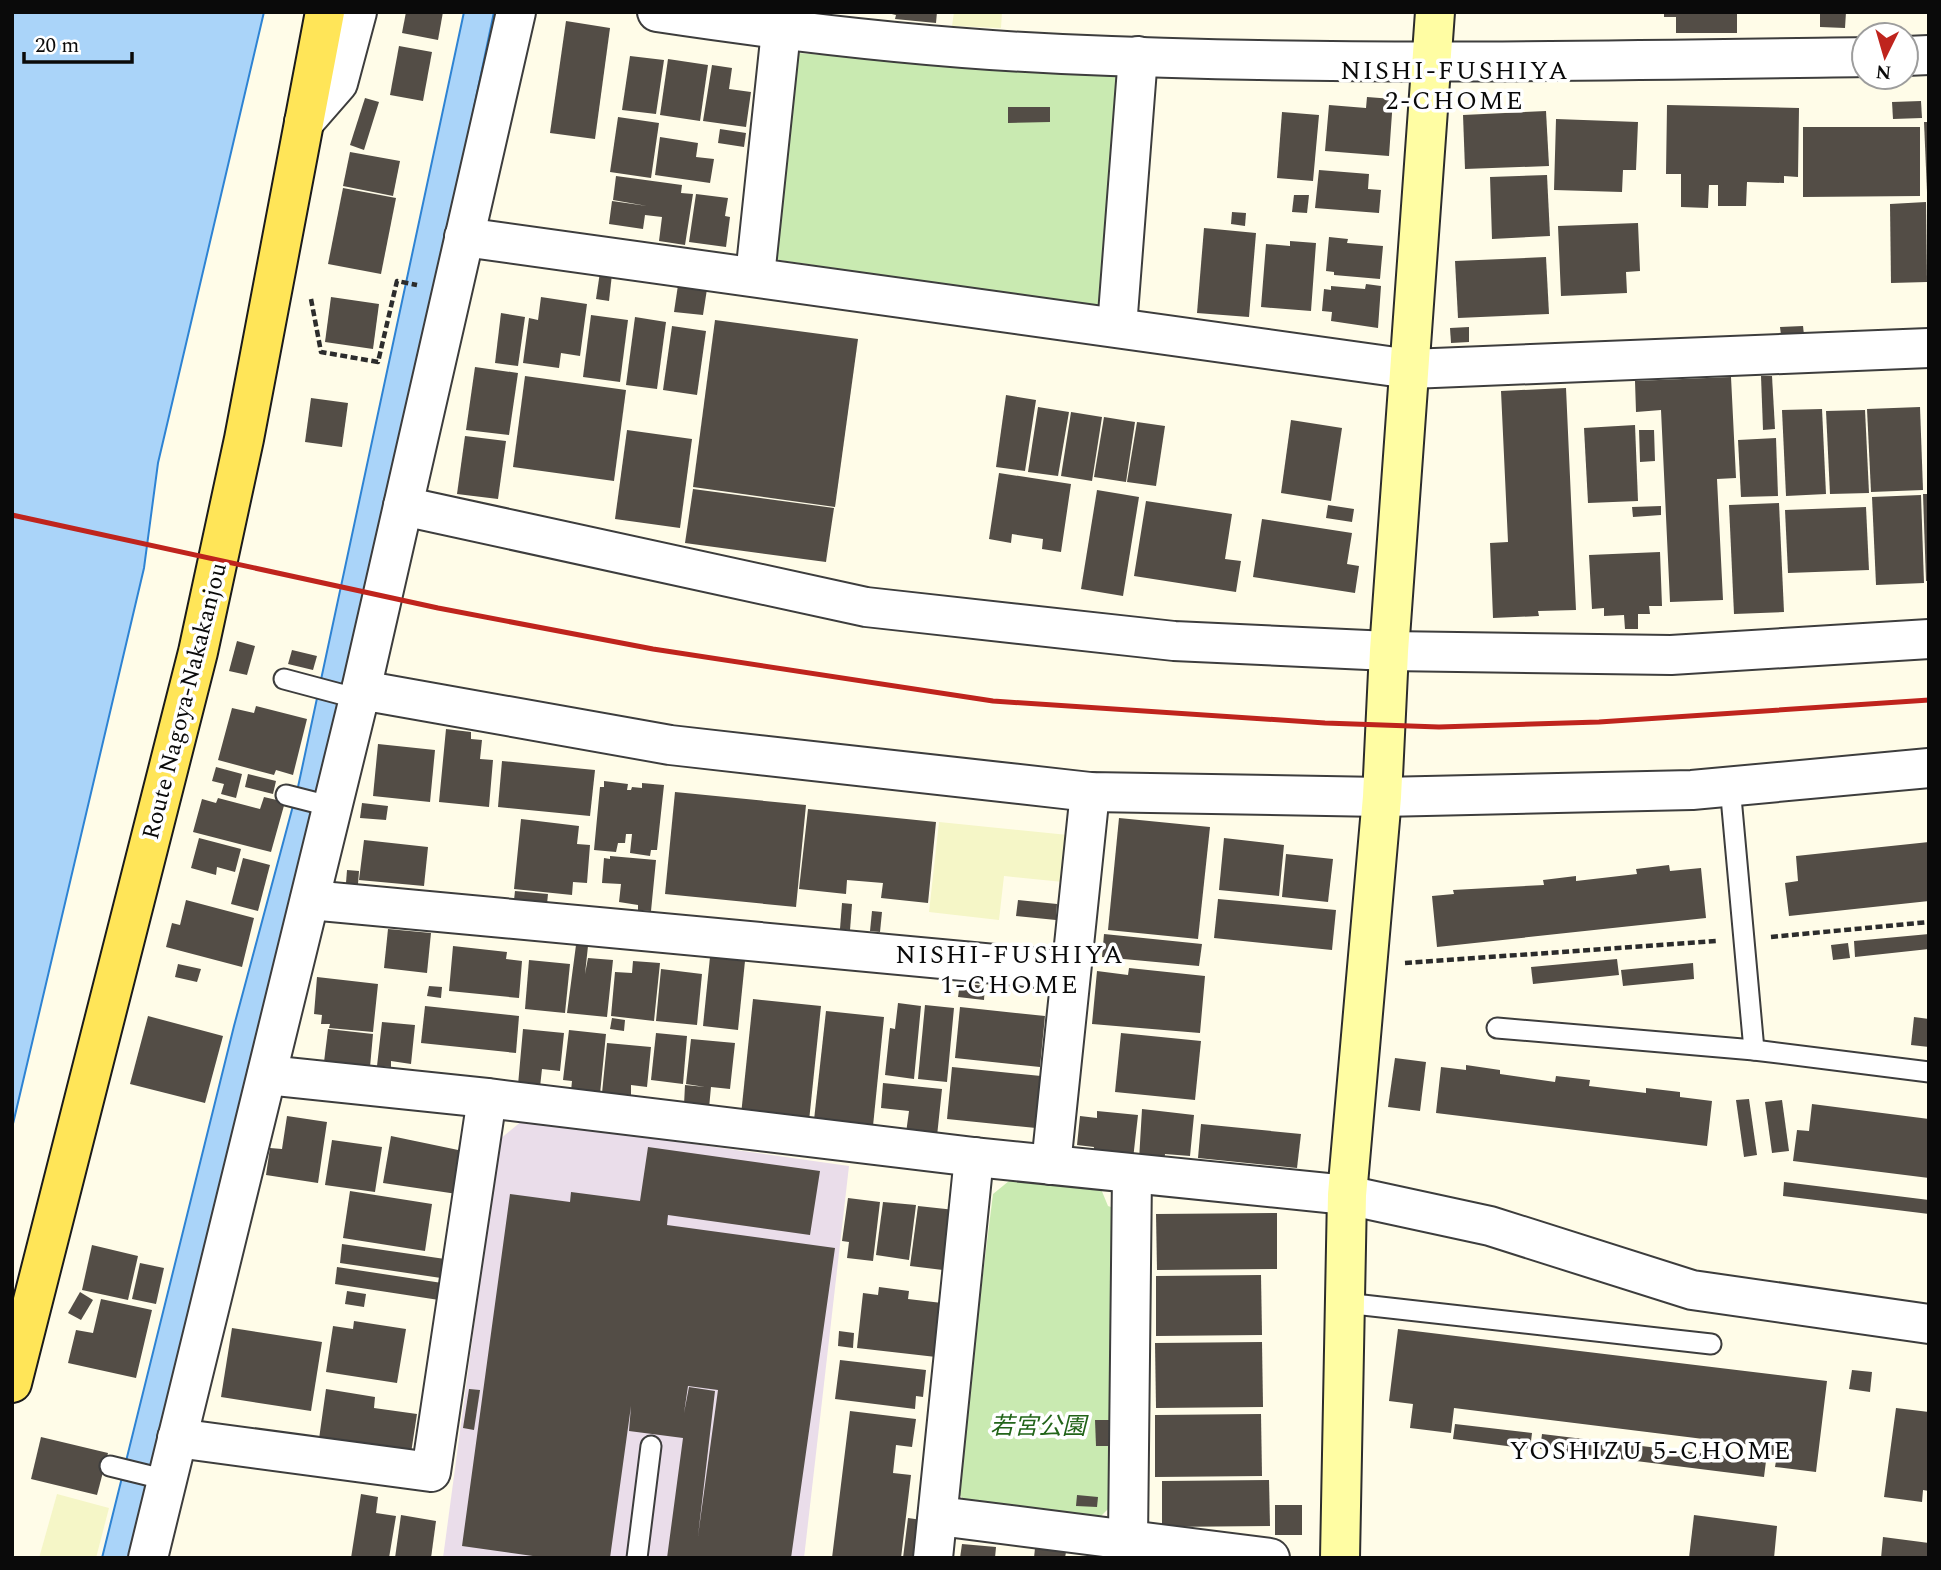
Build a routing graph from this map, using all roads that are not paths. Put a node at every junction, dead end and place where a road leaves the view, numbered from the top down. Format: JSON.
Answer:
{"nodes":[{"id":1,"x":325,"y":12,"type":"edge"},
{"id":2,"x":357,"y":12,"type":"edge"},
{"id":3,"x":516,"y":12,"type":"edge"},
{"id":4,"x":657,"y":12,"type":"edge"},
{"id":5,"x":1435,"y":12,"type":"edge"},
{"id":6,"x":782,"y":21,"type":"edge"},
{"id":7,"x":1138,"y":56,"type":"junction"},
{"id":8,"x":1850,"y":57,"type":"edge"},
{"id":9,"x":1432,"y":64,"type":"junction"},
{"id":10,"x":304,"y":122,"type":"junction"},
{"id":11,"x":464,"y":237,"type":"junction"},
{"id":12,"x":755,"y":276,"type":"junction"},
{"id":13,"x":1117,"y":327,"type":"junction"},
{"id":14,"x":1929,"y":348,"type":"edge"},
{"id":15,"x":1410,"y":369,"type":"junction"},
{"id":16,"x":403,"y":506,"type":"junction"},
{"id":17,"x":1929,"y":639,"type":"edge"},
{"id":18,"x":1389,"y":651,"type":"junction"},
{"id":19,"x":284,"y":679,"type":"dead end"},
{"id":20,"x":357,"y":695,"type":"junction"},
{"id":21,"x":1929,"y":768,"type":"edge"},
{"id":22,"x":1730,"y":786,"type":"junction"},
{"id":23,"x":1090,"y":792,"type":"junction"},
{"id":24,"x":286,"y":795,"type":"dead end"},
{"id":25,"x":1382,"y":797,"type":"junction"},
{"id":26,"x":328,"y":806,"type":"junction"},
{"id":27,"x":310,"y":900,"type":"junction"},
{"id":28,"x":1070,"y":971,"type":"junction"},
{"id":29,"x":1497,"y":1028,"type":"dead end"},
{"id":30,"x":1754,"y":1050,"type":"junction"},
{"id":31,"x":1929,"y":1072,"type":"edge"},
{"id":32,"x":267,"y":1075,"type":"junction"},
{"id":33,"x":487,"y":1098,"type":"junction"},
{"id":34,"x":974,"y":1157,"type":"junction"},
{"id":35,"x":1051,"y":1166,"type":"junction"},
{"id":36,"x":1132,"y":1174,"type":"junction"},
{"id":37,"x":1347,"y":1195,"type":"junction"},
{"id":38,"x":1345,"y":1303,"type":"junction"},
{"id":39,"x":1929,"y":1324,"type":"edge"},
{"id":40,"x":1711,"y":1344,"type":"dead end"},
{"id":41,"x":12,"y":1383,"type":"edge"},
{"id":42,"x":177,"y":1438,"type":"junction"},
{"id":43,"x":651,"y":1447,"type":"dead end"},
{"id":44,"x":115,"y":1468,"type":"dead end"},
{"id":45,"x":162,"y":1479,"type":"junction"},
{"id":46,"x":939,"y":1516,"type":"junction"},
{"id":47,"x":1128,"y":1540,"type":"junction"},
{"id":48,"x":148,"y":1558,"type":"edge"},
{"id":49,"x":637,"y":1558,"type":"edge"},
{"id":50,"x":933,"y":1558,"type":"edge"},
{"id":51,"x":1270,"y":1558,"type":"edge"},
{"id":52,"x":1340,"y":1558,"type":"edge"}],
"edges":[{"from":1,"to":10,"type":"main road","name":"Route Nagoya-Nakakanjou"},
{"from":2,"to":10,"type":"street"},
{"from":3,"to":11,"type":"street"},
{"from":4,"to":6,"type":"street"},
{"from":5,"to":9,"type":"street"},
{"from":6,"to":7,"type":"street"},
{"from":6,"to":12,"type":"street"},
{"from":7,"to":9,"type":"street"},
{"from":7,"to":13,"type":"street"},
{"from":8,"to":9,"type":"street"},
{"from":9,"to":15,"type":"street"},
{"from":10,"to":41,"type":"main road","name":"Route Nagoya-Nakakanjou"},
{"from":11,"to":12,"type":"street"},
{"from":11,"to":16,"type":"street"},
{"from":12,"to":13,"type":"street"},
{"from":13,"to":15,"type":"street"},
{"from":14,"to":15,"type":"street"},
{"from":15,"to":18,"type":"street"},
{"from":16,"to":18,"type":"street"},
{"from":16,"to":20,"type":"street"},
{"from":17,"to":18,"type":"street"},
{"from":18,"to":25,"type":"street"},
{"from":19,"to":20,"type":"lane"},
{"from":20,"to":23,"type":"street"},
{"from":20,"to":26,"type":"street"},
{"from":21,"to":22,"type":"street"},
{"from":22,"to":25,"type":"street"},
{"from":22,"to":30,"type":"lane"},
{"from":23,"to":25,"type":"street"},
{"from":23,"to":28,"type":"street"},
{"from":24,"to":26,"type":"lane"},
{"from":25,"to":37,"type":"street"},
{"from":26,"to":27,"type":"street"},
{"from":27,"to":28,"type":"street"},
{"from":27,"to":32,"type":"street"},
{"from":28,"to":35,"type":"street"},
{"from":29,"to":30,"type":"lane"},
{"from":30,"to":31,"type":"lane"},
{"from":32,"to":33,"type":"street"},
{"from":32,"to":42,"type":"street"},
{"from":33,"to":34,"type":"street"},
{"from":33,"to":42,"type":"street"},
{"from":34,"to":35,"type":"street"},
{"from":34,"to":46,"type":"street"},
{"from":35,"to":36,"type":"street"},
{"from":36,"to":37,"type":"street"},
{"from":36,"to":47,"type":"street"},
{"from":37,"to":38,"type":"street"},
{"from":37,"to":39,"type":"street"},
{"from":38,"to":40,"type":"lane"},
{"from":38,"to":52,"type":"street"},
{"from":42,"to":45,"type":"street"},
{"from":43,"to":49,"type":"lane"},
{"from":44,"to":45,"type":"lane"},
{"from":45,"to":48,"type":"street"},
{"from":46,"to":47,"type":"street"},
{"from":46,"to":50,"type":"street"},
{"from":47,"to":51,"type":"street"}]}
